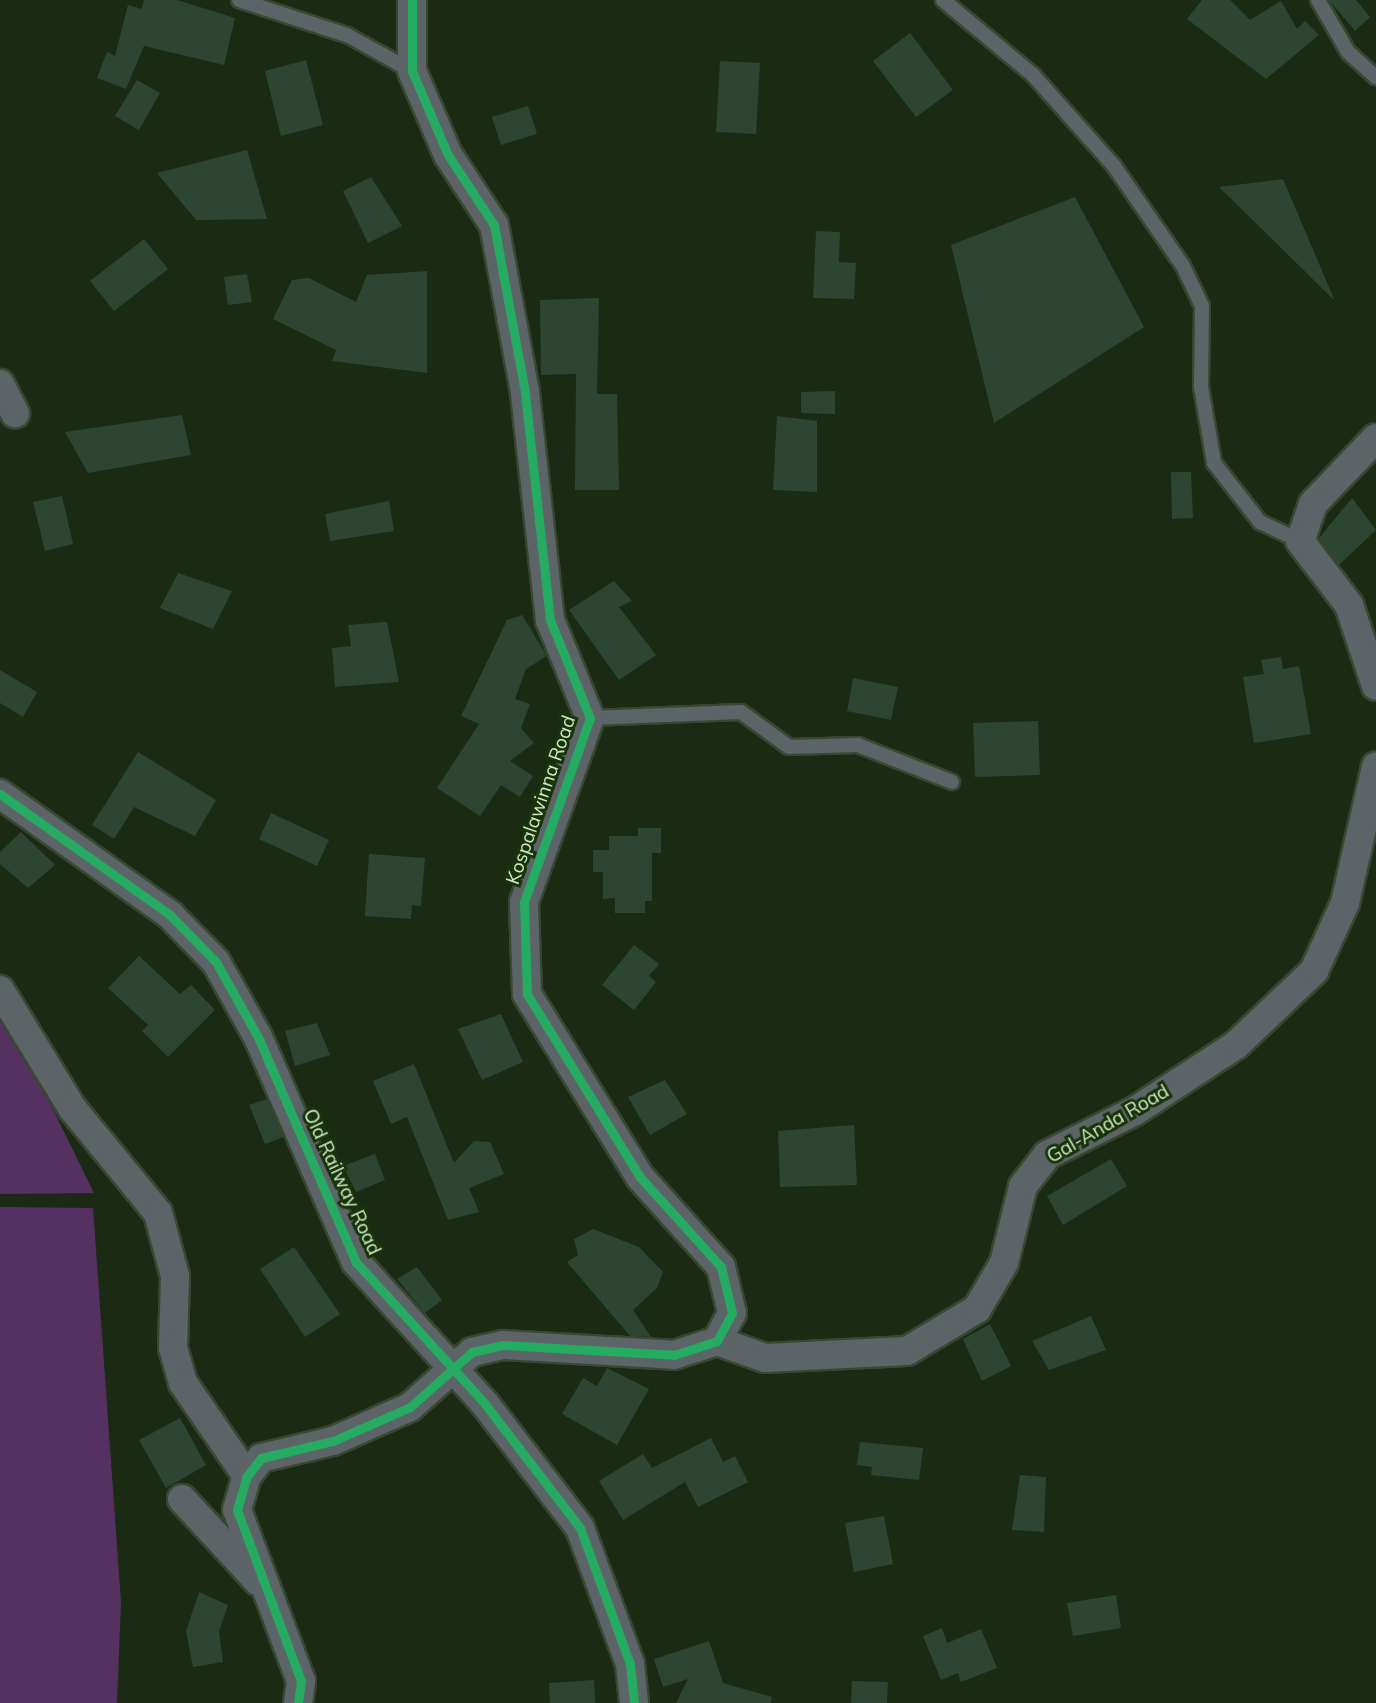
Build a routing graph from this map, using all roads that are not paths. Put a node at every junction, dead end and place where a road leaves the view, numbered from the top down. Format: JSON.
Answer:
{"nodes":[{"id":1,"x":239,"y":0,"type":"edge"},
{"id":2,"x":412,"y":0,"type":"edge"},
{"id":3,"x":943,"y":0,"type":"edge"},
{"id":4,"x":1318,"y":0,"type":"edge"},
{"id":5,"x":412,"y":71,"type":"junction"},
{"id":6,"x":1376,"y":77,"type":"edge"},
{"id":7,"x":0,"y":384,"type":"edge"},
{"id":8,"x":16,"y":413,"type":"dead end"},
{"id":9,"x":1376,"y":438,"type":"edge"},
{"id":10,"x":1300,"y":541,"type":"junction"},
{"id":11,"x":1376,"y":686,"type":"edge"},
{"id":12,"x":590,"y":718,"type":"junction"},
{"id":13,"x":1376,"y":766,"type":"edge"},
{"id":14,"x":952,"y":782,"type":"dead end"},
{"id":15,"x":0,"y":794,"type":"edge"},
{"id":16,"x":0,"y":990,"type":"edge"},
{"id":17,"x":717,"y":1341,"type":"junction"},
{"id":18,"x":452,"y":1373,"type":"junction"},
{"id":19,"x":247,"y":1476,"type":"junction"},
{"id":20,"x":182,"y":1499,"type":"dead end"},
{"id":21,"x":270,"y":1594,"type":"junction"},
{"id":22,"x":298,"y":1703,"type":"edge"},
{"id":23,"x":634,"y":1703,"type":"edge"}],
"edges":[{"from":1,"to":5,"type":"lane"},
{"from":2,"to":5,"type":"street","name":"Kospalawinna Road"},
{"from":3,"to":10,"type":"lane"},
{"from":4,"to":6,"type":"lane"},
{"from":5,"to":12,"type":"street","name":"Kospalawinna Road"},
{"from":7,"to":8,"type":"street"},
{"from":9,"to":10,"type":"street"},
{"from":10,"to":11,"type":"street"},
{"from":12,"to":14,"type":"lane"},
{"from":12,"to":17,"type":"street","name":"Kospalawinna Road"},
{"from":13,"to":17,"type":"street","name":"Gal-Anda Road"},
{"from":15,"to":18,"type":"street","name":"Old Railway Road"},
{"from":16,"to":19,"type":"street"},
{"from":17,"to":18,"type":"street"},
{"from":18,"to":19,"type":"street"},
{"from":18,"to":23,"type":"street","name":"Old Railway Road"},
{"from":19,"to":21,"type":"street"},
{"from":20,"to":21,"type":"street"},
{"from":21,"to":22,"type":"street"}]}
